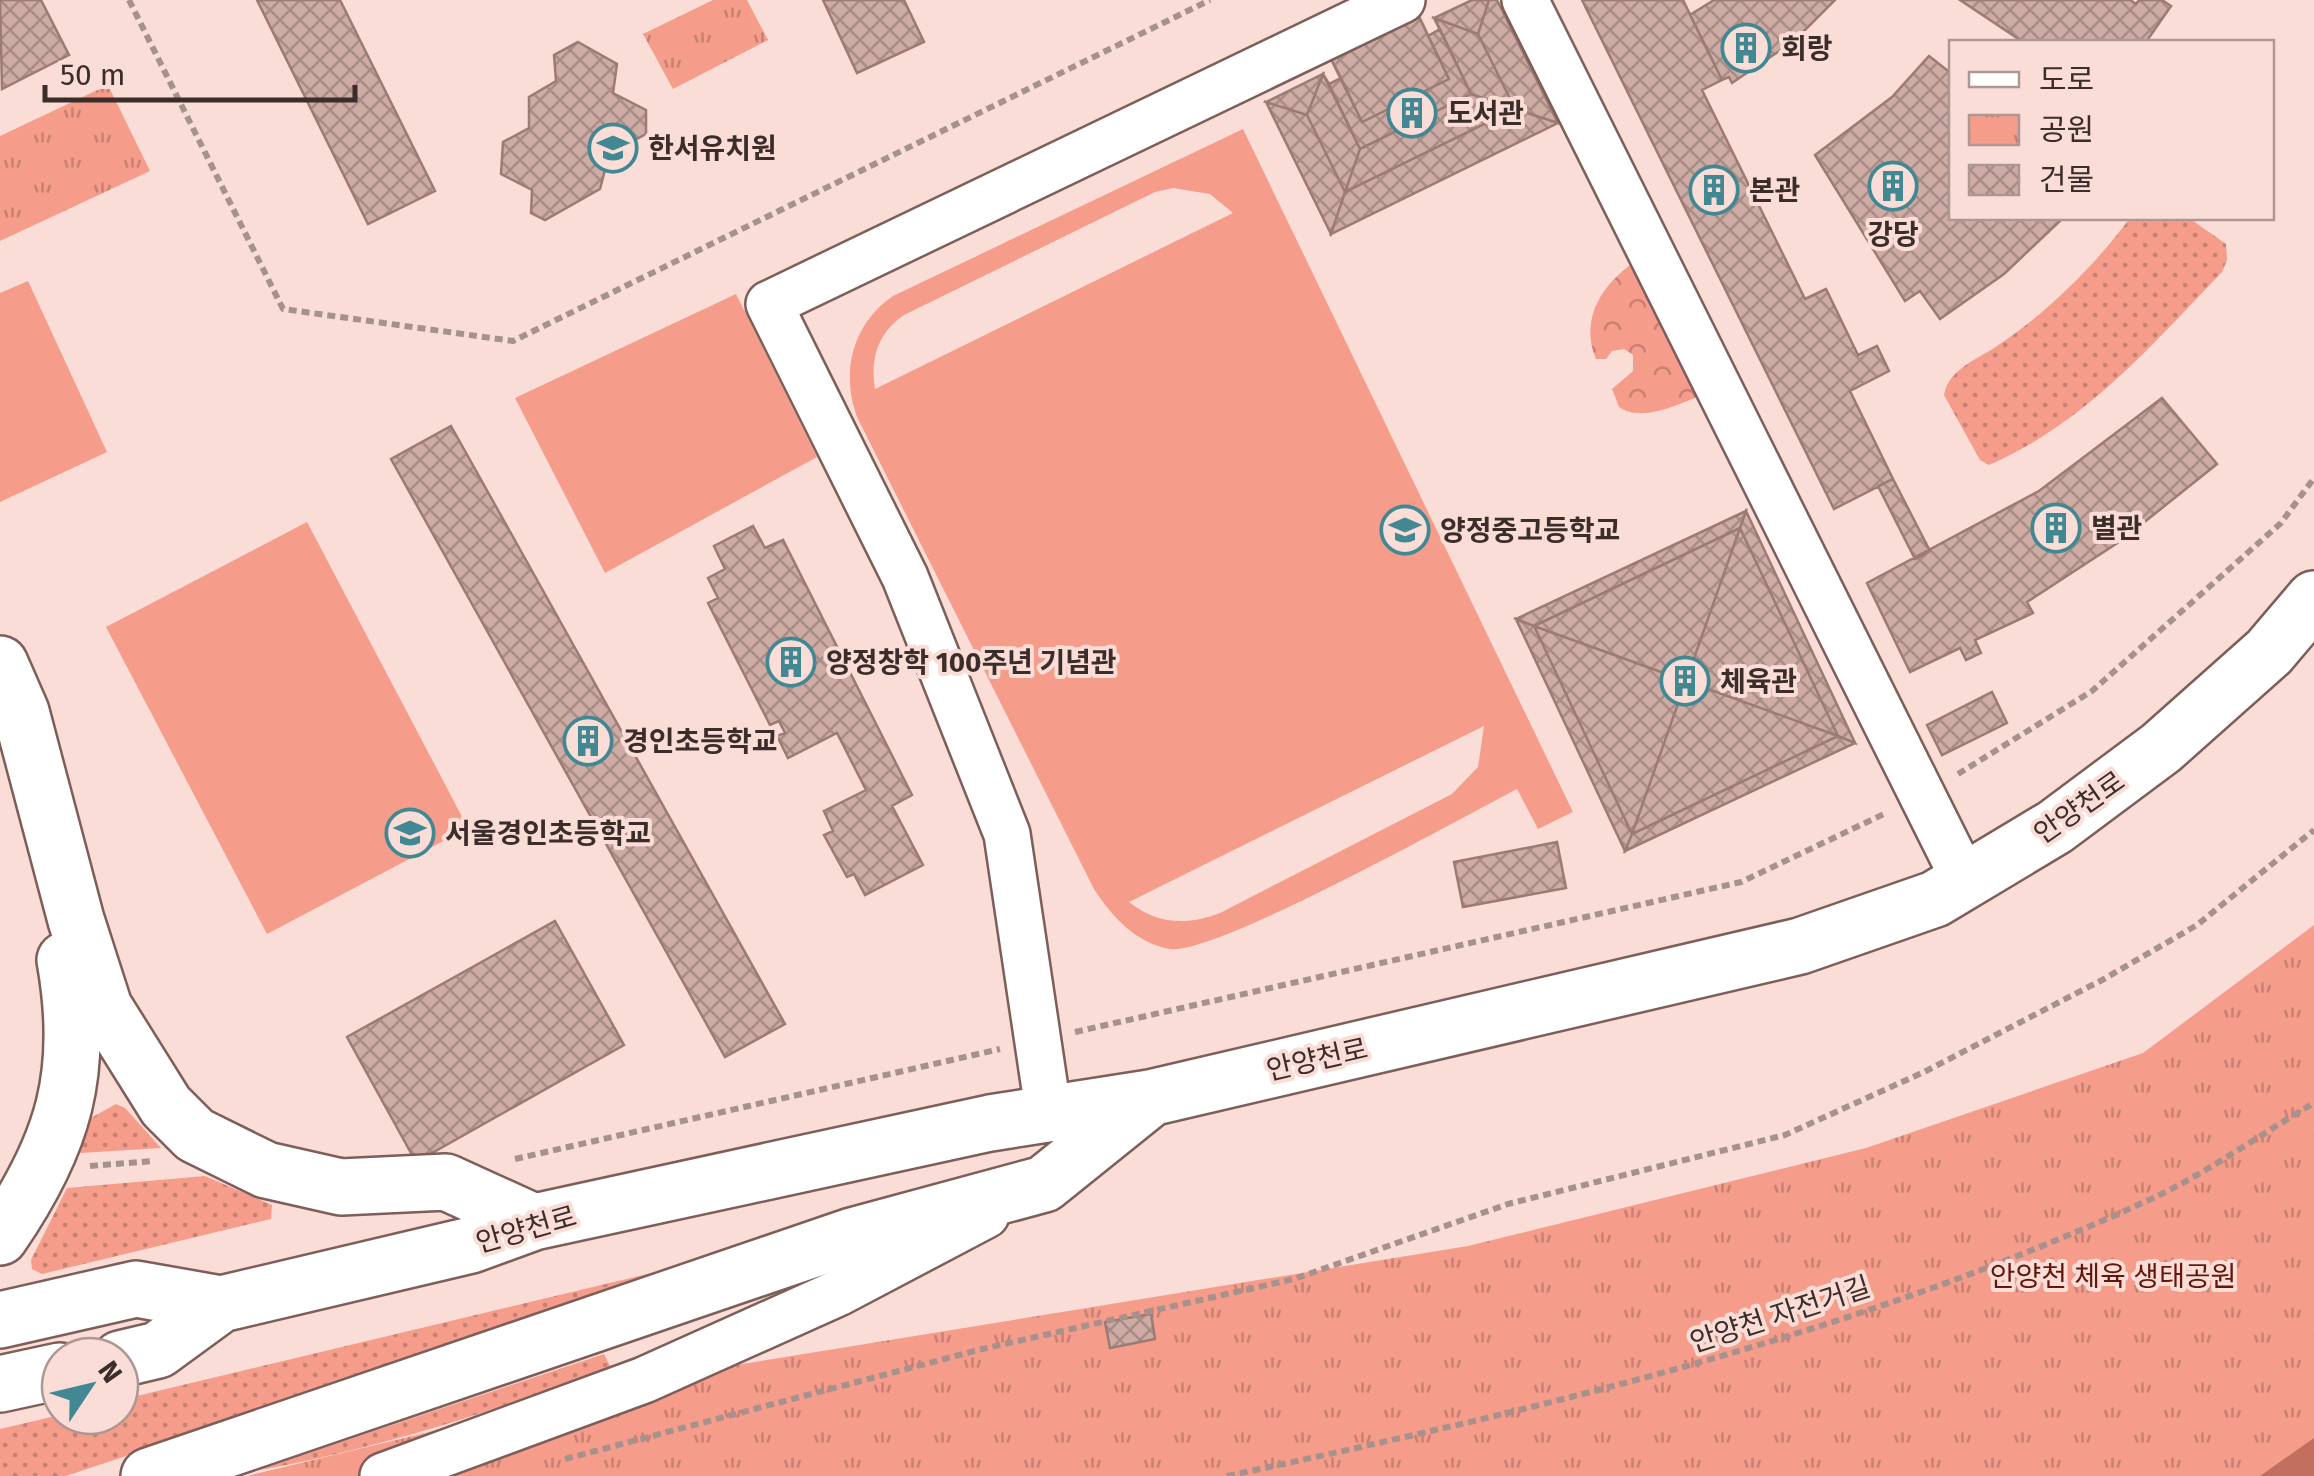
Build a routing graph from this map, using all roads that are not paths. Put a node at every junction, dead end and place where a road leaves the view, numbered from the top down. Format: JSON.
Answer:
{"nodes":[{"id":1,"x":1402,"y":0,"type":"edge"},
{"id":2,"x":1525,"y":0,"type":"edge"},
{"id":3,"x":2314,"y":599,"type":"edge"},
{"id":4,"x":0,"y":664,"type":"edge"},
{"id":5,"x":0,"y":721,"type":"edge"},
{"id":6,"x":1964,"y":881,"type":"junction"},
{"id":7,"x":1150,"y":1098,"type":"junction"},
{"id":8,"x":1049,"y":1116,"type":"junction"},
{"id":9,"x":1044,"y":1184,"type":"junction"},
{"id":10,"x":534,"y":1222,"type":"junction"},
{"id":11,"x":0,"y":1237,"type":"edge"},
{"id":12,"x":220,"y":1304,"type":"junction"},
{"id":13,"x":0,"y":1320,"type":"edge"},
{"id":14,"x":140,"y":1354,"type":"edge"},
{"id":15,"x":40,"y":1376,"type":"edge"},
{"id":16,"x":0,"y":1384,"type":"edge"},
{"id":17,"x":150,"y":1476,"type":"edge"},
{"id":18,"x":383,"y":1476,"type":"edge"}],
"edges":[{"from":1,"to":8,"type":"lane"},
{"from":2,"to":6,"type":"lane"},
{"from":3,"to":6,"type":"main road","name":"안양천로"},
{"from":4,"to":10,"type":"main road"},
{"from":5,"to":11,"type":"main road"},
{"from":6,"to":7,"type":"main road","name":"안양천로"},
{"from":7,"to":8,"type":"main road","name":"안양천로"},
{"from":7,"to":9,"type":"main road"},
{"from":8,"to":10,"type":"main road","name":"안양천로"},
{"from":9,"to":17,"type":"main road"},
{"from":9,"to":18,"type":"lane"},
{"from":10,"to":12,"type":"main road","name":"안양천로"},
{"from":12,"to":13,"type":"main road","name":"안양천로"},
{"from":12,"to":14,"type":"main road","name":"안양천로"},
{"from":15,"to":16,"type":"main road"}]}
